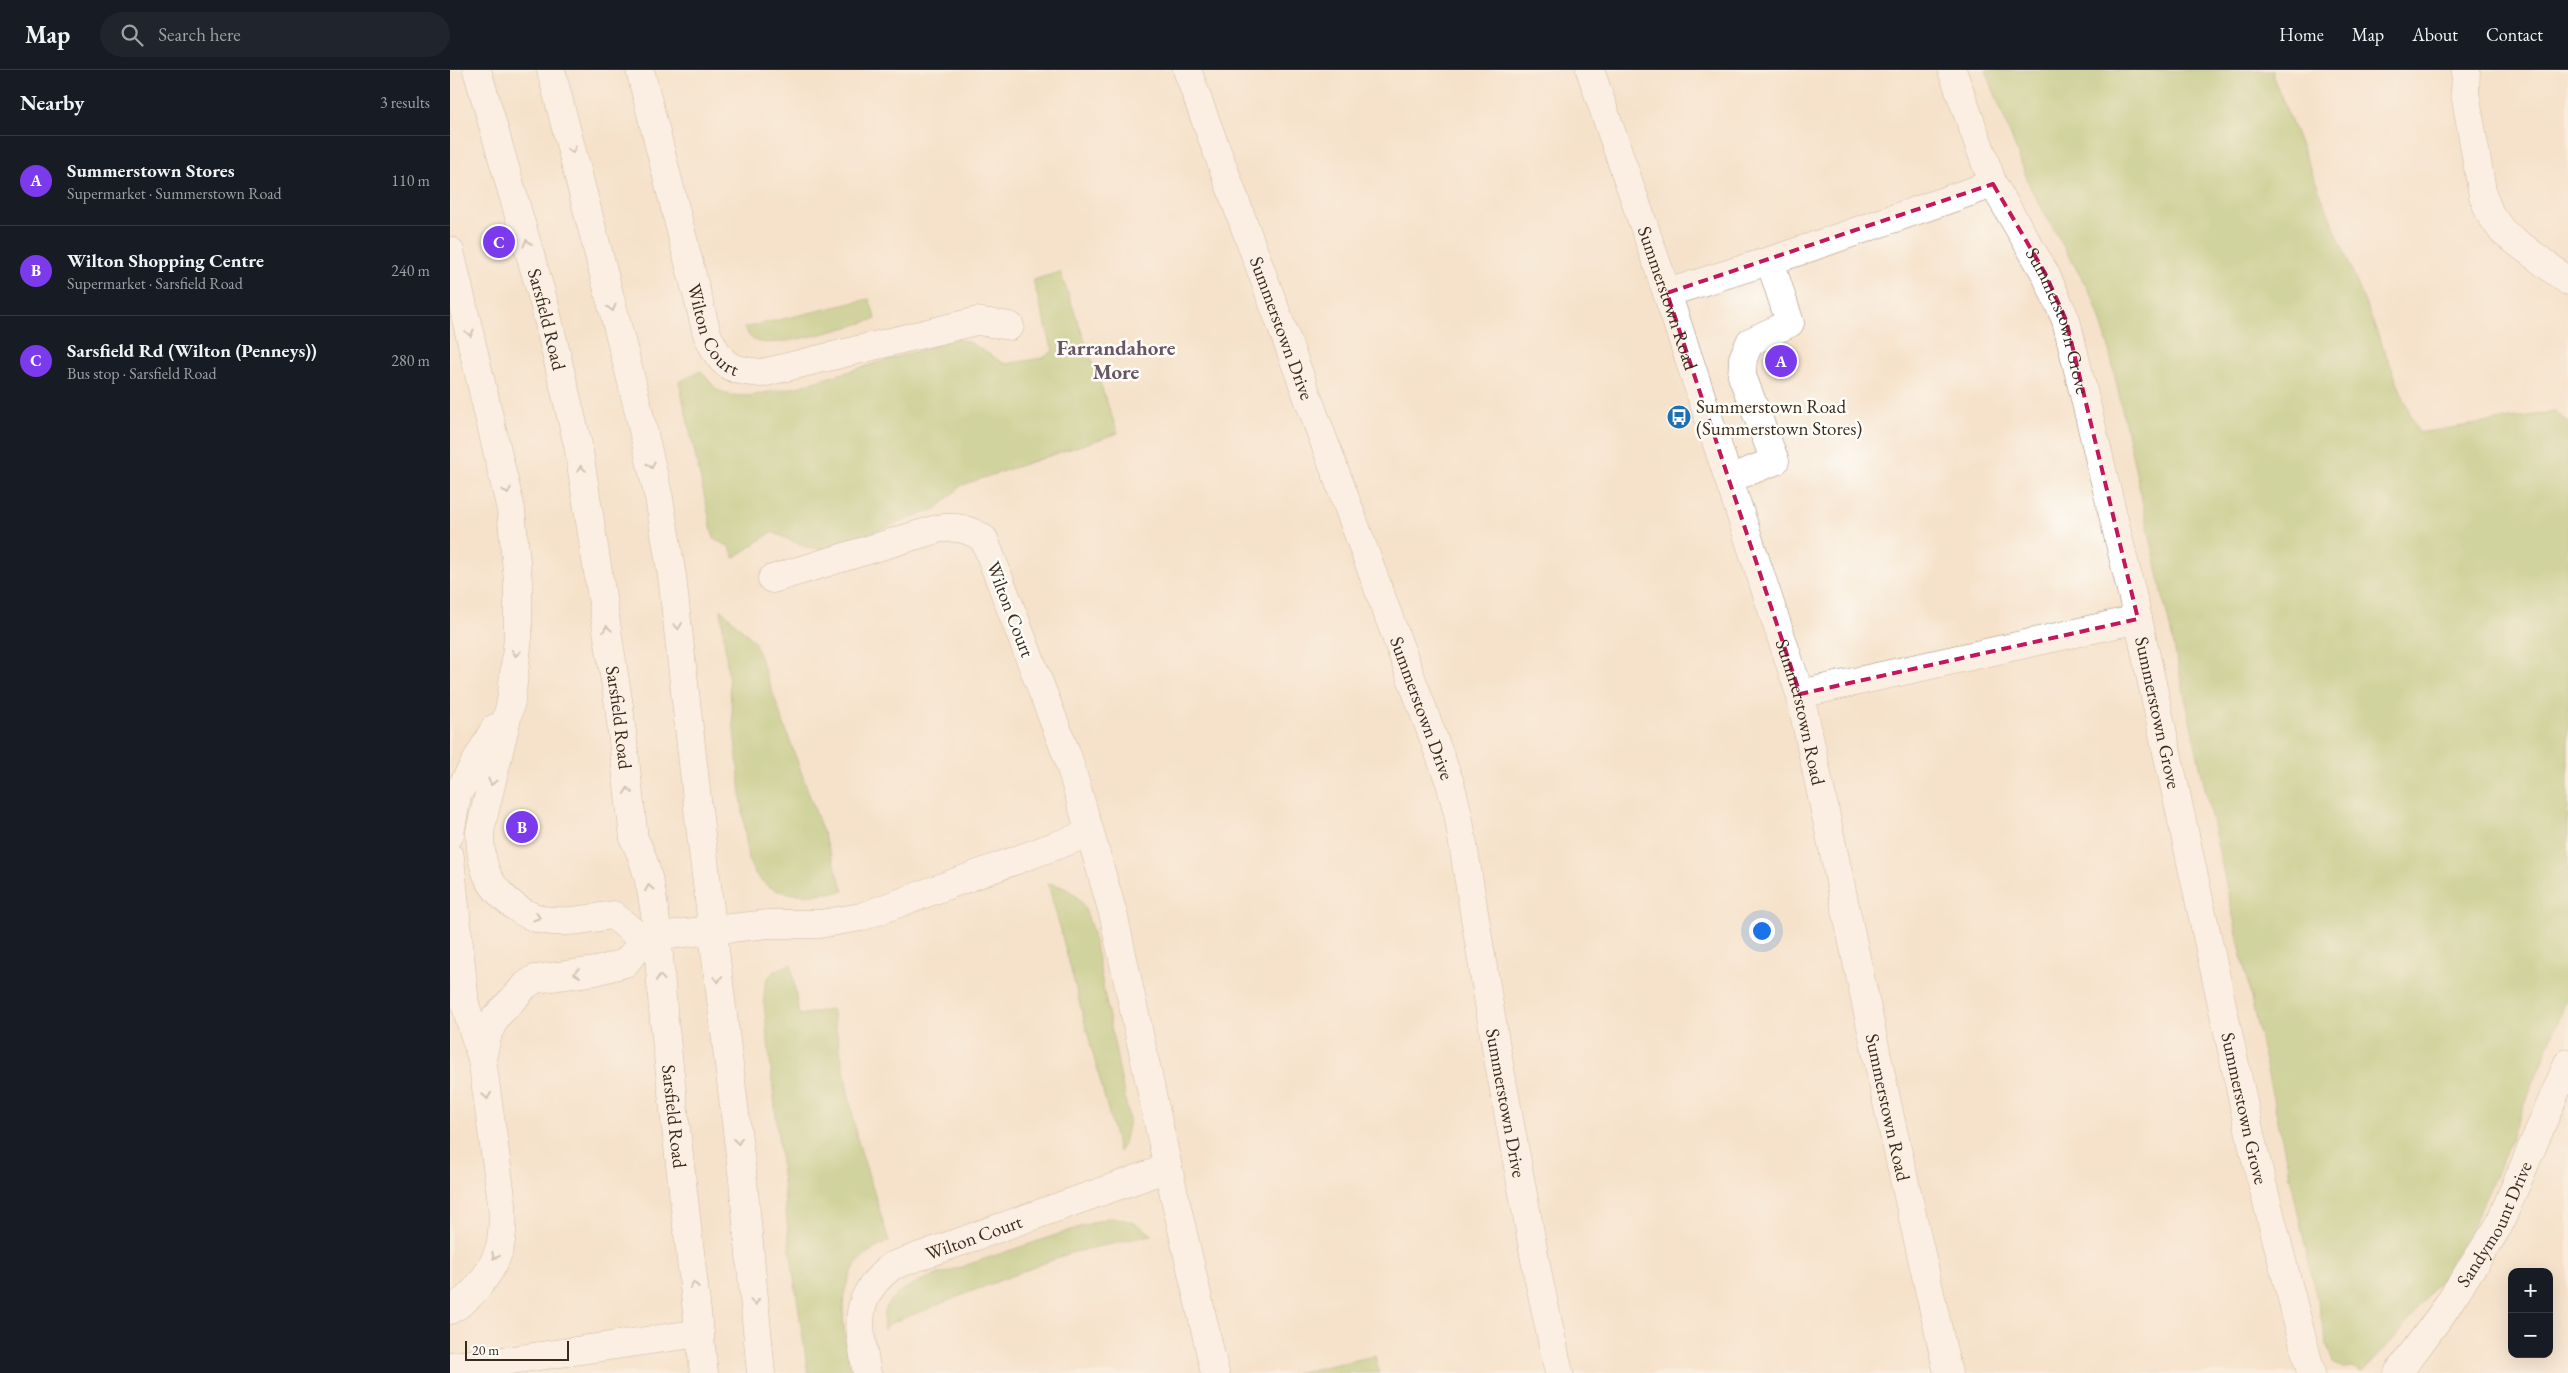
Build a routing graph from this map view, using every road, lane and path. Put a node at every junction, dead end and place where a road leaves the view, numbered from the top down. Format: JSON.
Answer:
{"nodes":[{"id":1,"x":477,"y":70,"type":"edge"},
{"id":2,"x":551,"y":70,"type":"edge"},
{"id":3,"x":640,"y":70,"type":"edge"},
{"id":4,"x":1187,"y":70,"type":"edge"},
{"id":5,"x":1590,"y":70,"type":"edge"},
{"id":6,"x":1952,"y":70,"type":"edge"},
{"id":7,"x":2466,"y":70,"type":"edge"},
{"id":8,"x":1993,"y":184,"type":"junction"},
{"id":9,"x":450,"y":251,"type":"edge"},
{"id":10,"x":1770,"y":261,"type":"junction"},
{"id":11,"x":2568,"y":281,"type":"edge"},
{"id":12,"x":454,"y":285,"type":"edge"},
{"id":13,"x":1667,"y":293,"type":"junction"},
{"id":14,"x":1010,"y":326,"type":"dead end"},
{"id":15,"x":1729,"y":479,"type":"junction"},
{"id":16,"x":772,"y":580,"type":"dead end"},
{"id":17,"x":2138,"y":619,"type":"junction"},
{"id":18,"x":1800,"y":694,"type":"junction"},
{"id":19,"x":511,"y":701,"type":"junction"},
{"id":20,"x":1090,"y":833,"type":"junction"},
{"id":21,"x":450,"y":834,"type":"edge"},
{"id":22,"x":450,"y":857,"type":"edge"},
{"id":23,"x":712,"y":931,"type":"junction"},
{"id":24,"x":650,"y":938,"type":"junction"},
{"id":25,"x":482,"y":1059,"type":"junction"},
{"id":26,"x":2568,"y":1063,"type":"edge"},
{"id":27,"x":1168,"y":1168,"type":"junction"},
{"id":28,"x":450,"y":1310,"type":"edge"},
{"id":29,"x":700,"y":1333,"type":"junction"},
{"id":30,"x":450,"y":1366,"type":"edge"},
{"id":31,"x":704,"y":1373,"type":"edge"},
{"id":32,"x":761,"y":1373,"type":"edge"},
{"id":33,"x":867,"y":1373,"type":"edge"},
{"id":34,"x":1215,"y":1373,"type":"edge"},
{"id":35,"x":1559,"y":1373,"type":"edge"},
{"id":36,"x":1948,"y":1373,"type":"edge"},
{"id":37,"x":2311,"y":1373,"type":"edge"},
{"id":38,"x":2398,"y":1373,"type":"edge"}],
"edges":[{"from":24,"to":1,"type":"street","name":"Sarsfield Road","one_way":true},
{"from":2,"to":23,"type":"street","one_way":true},
{"from":3,"to":14,"type":"street","name":"Wilton Court"},
{"from":4,"to":35,"type":"street","name":"Summerstown Drive"},
{"from":5,"to":13,"type":"street","name":"Summerstown Road"},
{"from":6,"to":8,"type":"street","name":"Summerstown Grove"},
{"from":7,"to":11,"type":"street"},
{"from":8,"to":10,"type":"street"},
{"from":8,"to":17,"type":"street","name":"Summerstown Grove"},
{"from":9,"to":12,"type":"street"},
{"from":10,"to":13,"type":"street"},
{"from":10,"to":15,"type":"street"},
{"from":12,"to":19,"type":"street","one_way":true},
{"from":13,"to":15,"type":"street","name":"Summerstown Road"},
{"from":15,"to":18,"type":"street","name":"Summerstown Road"},
{"from":16,"to":20,"type":"street","name":"Wilton Court"},
{"from":17,"to":18,"type":"street"},
{"from":17,"to":37,"type":"street","name":"Summerstown Grove"},
{"from":18,"to":36,"type":"street","name":"Summerstown Road"},
{"from":19,"to":21,"type":"street"},
{"from":19,"to":24,"type":"street","one_way":true},
{"from":20,"to":23,"type":"street"},
{"from":20,"to":27,"type":"street","name":"Wilton Court"},
{"from":22,"to":25,"type":"street"},
{"from":23,"to":24,"type":"street"},
{"from":23,"to":32,"type":"street","one_way":true},
{"from":24,"to":25,"type":"street","one_way":true},
{"from":29,"to":24,"type":"street","name":"Sarsfield Road","one_way":true},
{"from":25,"to":28,"type":"street","one_way":true},
{"from":26,"to":38,"type":"street","name":"Sandymount Drive"},
{"from":27,"to":33,"type":"street","name":"Wilton Court"},
{"from":27,"to":34,"type":"street","name":"Wilton Court"},
{"from":29,"to":30,"type":"street"},
{"from":29,"to":31,"type":"street","name":"Sarsfield Road"}]}
